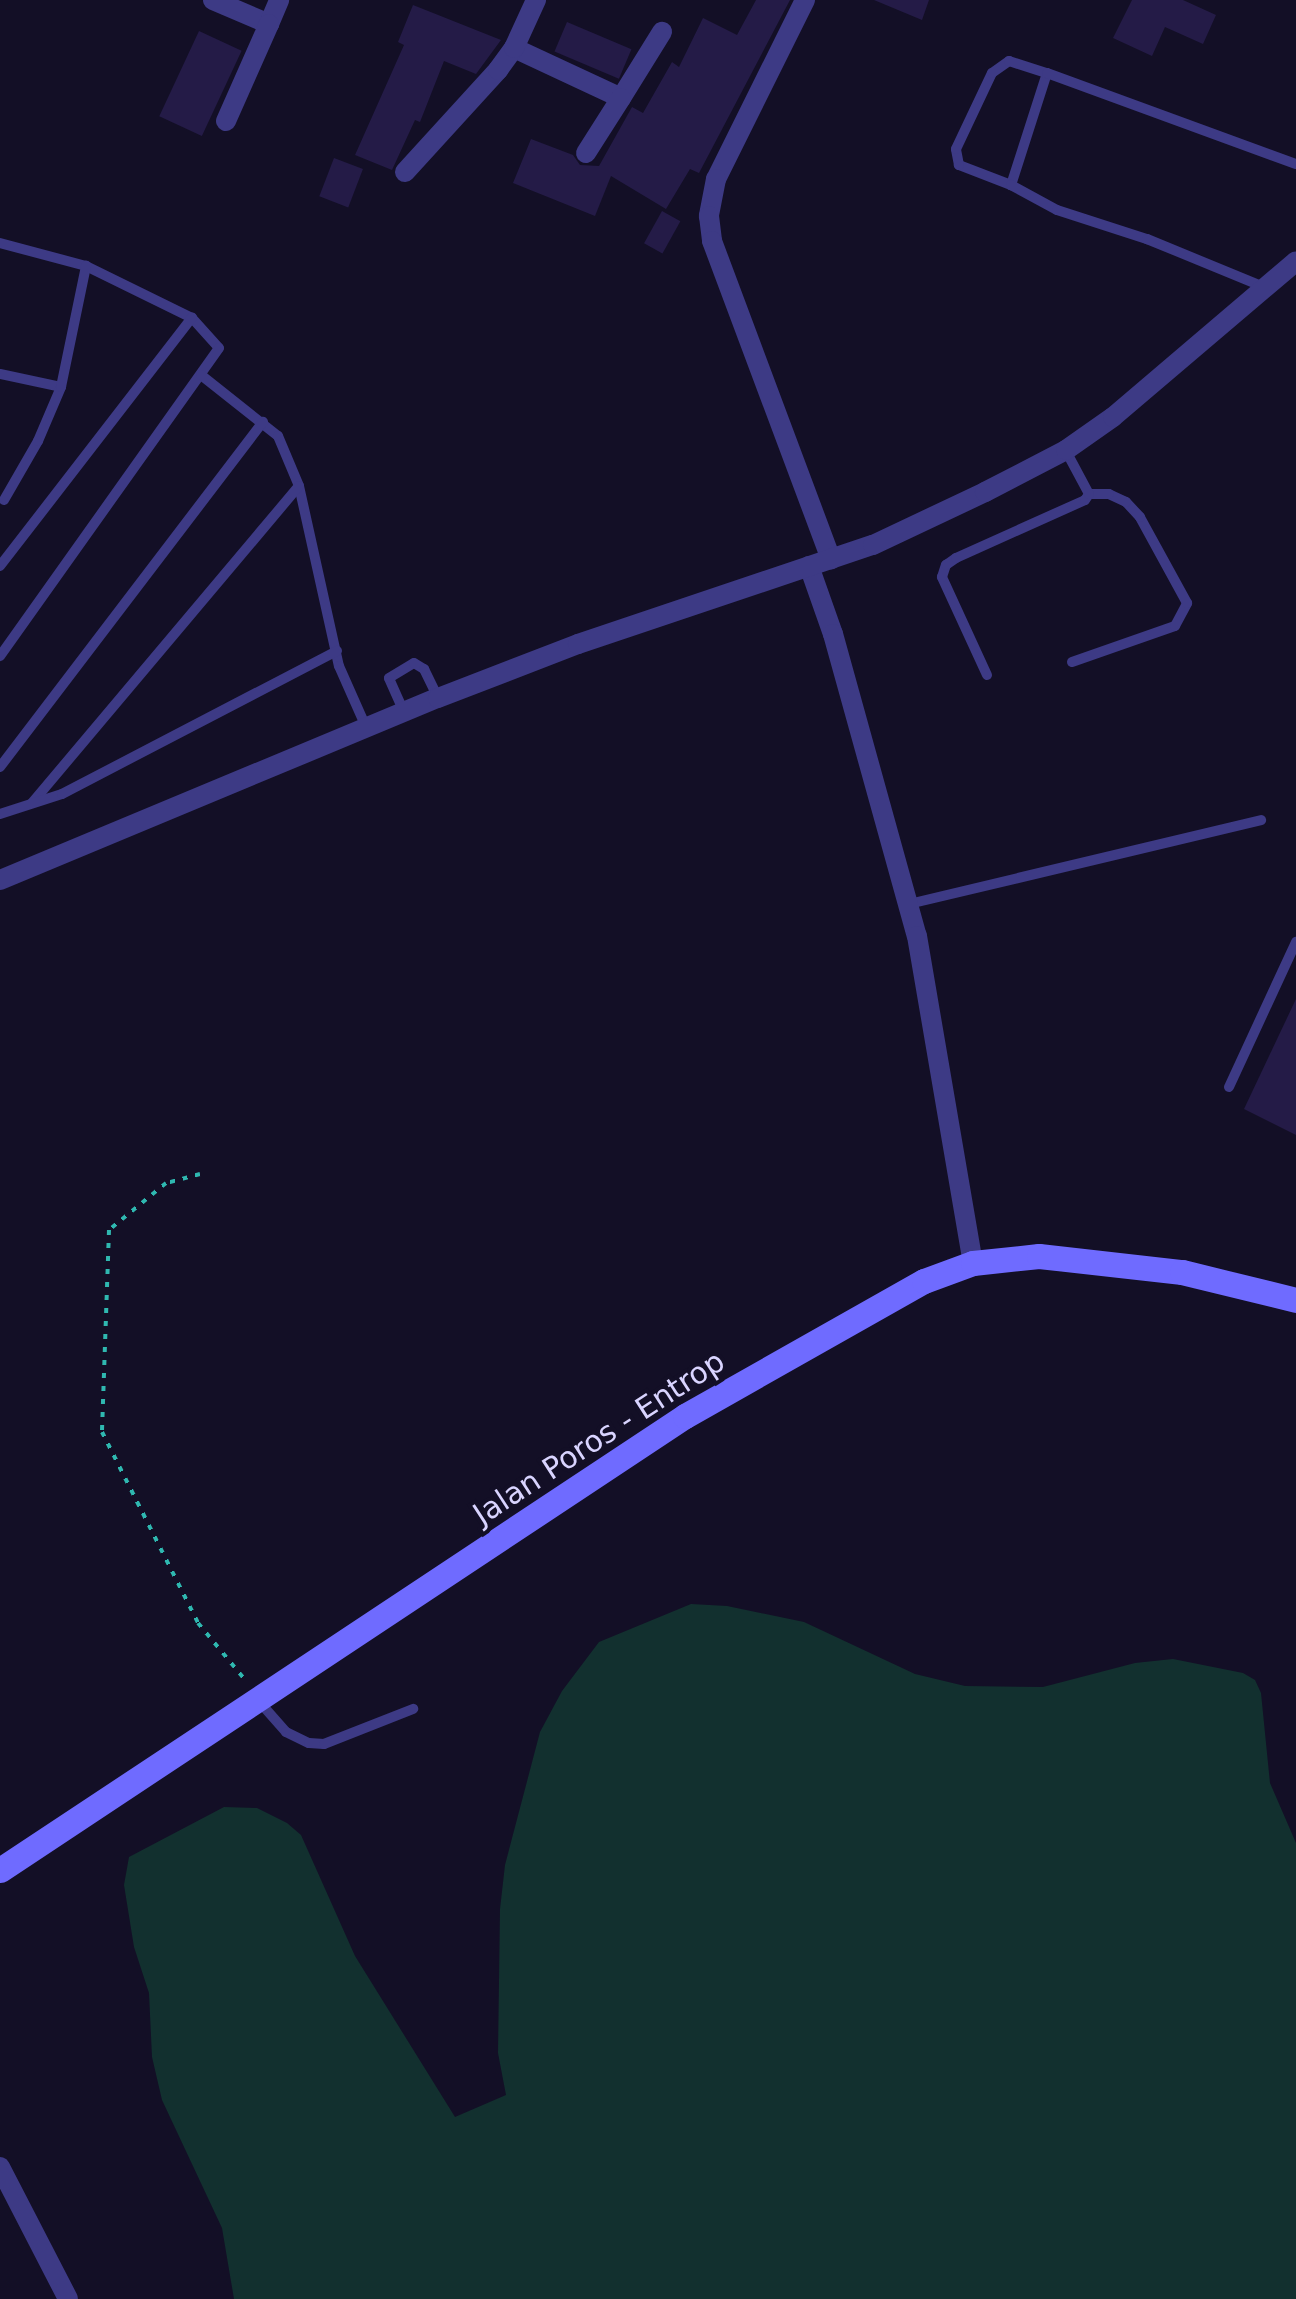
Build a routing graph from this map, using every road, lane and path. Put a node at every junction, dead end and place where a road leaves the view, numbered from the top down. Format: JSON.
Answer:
{"nodes":[{"id":1,"x":213,"y":0,"type":"edge"},
{"id":2,"x":279,"y":0,"type":"edge"},
{"id":3,"x":805,"y":0,"type":"edge"},
{"id":4,"x":533,"y":1,"type":"edge"},
{"id":5,"x":269,"y":24,"type":"junction"},
{"id":6,"x":662,"y":32,"type":"dead end"},
{"id":7,"x":514,"y":48,"type":"junction"},
{"id":8,"x":1046,"y":73,"type":"junction"},
{"id":9,"x":621,"y":98,"type":"junction"},
{"id":10,"x":226,"y":120,"type":"dead end"},
{"id":11,"x":586,"y":153,"type":"dead end"},
{"id":12,"x":1296,"y":164,"type":"edge"},
{"id":13,"x":405,"y":172,"type":"dead end"},
{"id":14,"x":1011,"y":185,"type":"junction"},
{"id":15,"x":0,"y":243,"type":"edge"},
{"id":16,"x":1296,"y":261,"type":"edge"},
{"id":17,"x":86,"y":266,"type":"junction"},
{"id":18,"x":1259,"y":284,"type":"junction"},
{"id":19,"x":192,"y":318,"type":"junction"},
{"id":20,"x":0,"y":374,"type":"edge"},
{"id":21,"x":201,"y":375,"type":"junction"},
{"id":22,"x":61,"y":387,"type":"junction"},
{"id":23,"x":263,"y":422,"type":"junction"},
{"id":24,"x":1066,"y":450,"type":"junction"},
{"id":25,"x":299,"y":486,"type":"junction"},
{"id":26,"x":1089,"y":494,"type":"junction"},
{"id":27,"x":4,"y":500,"type":"dead end"},
{"id":28,"x":826,"y":545,"type":"junction"},
{"id":29,"x":0,"y":566,"type":"edge"},
{"id":30,"x":809,"y":566,"type":"junction"},
{"id":31,"x":337,"y":651,"type":"junction"},
{"id":32,"x":0,"y":656,"type":"edge"},
{"id":33,"x":1072,"y":662,"type":"dead end"},
{"id":34,"x":987,"y":675,"type":"dead end"},
{"id":35,"x":438,"y":698,"type":"junction"},
{"id":36,"x":404,"y":712,"type":"junction"},
{"id":37,"x":366,"y":727,"type":"junction"},
{"id":38,"x":0,"y":767,"type":"edge"},
{"id":39,"x":32,"y":803,"type":"junction"},
{"id":40,"x":0,"y":814,"type":"edge"},
{"id":41,"x":1261,"y":820,"type":"dead end"},
{"id":42,"x":0,"y":880,"type":"edge"},
{"id":43,"x":909,"y":904,"type":"junction"},
{"id":44,"x":1296,"y":942,"type":"edge"},
{"id":45,"x":1229,"y":1087,"type":"dead end"},
{"id":46,"x":200,"y":1174,"type":"dead end"},
{"id":47,"x":973,"y":1263,"type":"junction"},
{"id":48,"x":1296,"y":1300,"type":"edge"},
{"id":49,"x":256,"y":1698,"type":"junction"},
{"id":50,"x":414,"y":1709,"type":"dead end"},
{"id":51,"x":0,"y":1870,"type":"edge"},
{"id":52,"x":0,"y":2167,"type":"edge"},
{"id":53,"x":68,"y":2299,"type":"edge"}],
"edges":[{"from":1,"to":5,"type":"street"},
{"from":2,"to":5,"type":"street"},
{"from":3,"to":28,"type":"street"},
{"from":4,"to":7,"type":"street"},
{"from":5,"to":10,"type":"street"},
{"from":6,"to":9,"type":"street"},
{"from":7,"to":9,"type":"street"},
{"from":7,"to":13,"type":"street"},
{"from":8,"to":12,"type":"lane"},
{"from":8,"to":14,"type":"lane"},
{"from":8,"to":14,"type":"lane"},
{"from":9,"to":11,"type":"street"},
{"from":14,"to":18,"type":"lane"},
{"from":15,"to":17,"type":"lane"},
{"from":16,"to":18,"type":"street"},
{"from":17,"to":19,"type":"lane"},
{"from":17,"to":22,"type":"lane"},
{"from":18,"to":24,"type":"street"},
{"from":19,"to":21,"type":"lane"},
{"from":19,"to":29,"type":"lane"},
{"from":20,"to":22,"type":"lane"},
{"from":21,"to":23,"type":"lane"},
{"from":21,"to":32,"type":"lane"},
{"from":22,"to":27,"type":"lane"},
{"from":23,"to":25,"type":"lane"},
{"from":23,"to":38,"type":"lane"},
{"from":24,"to":26,"type":"lane"},
{"from":24,"to":28,"type":"street"},
{"from":25,"to":31,"type":"lane"},
{"from":25,"to":39,"type":"lane"},
{"from":26,"to":33,"type":"lane"},
{"from":26,"to":34,"type":"lane"},
{"from":28,"to":30,"type":"street"},
{"from":30,"to":35,"type":"street"},
{"from":30,"to":43,"type":"street"},
{"from":31,"to":37,"type":"lane"},
{"from":31,"to":39,"type":"lane"},
{"from":35,"to":36,"type":"street"},
{"from":35,"to":36,"type":"lane"},
{"from":36,"to":37,"type":"street"},
{"from":37,"to":42,"type":"street"},
{"from":39,"to":40,"type":"lane"},
{"from":41,"to":43,"type":"lane"},
{"from":43,"to":47,"type":"street"},
{"from":44,"to":45,"type":"lane"},
{"from":46,"to":49,"type":"path"},
{"from":47,"to":48,"type":"main road","name":"Jalan Poros - Entrop"},
{"from":47,"to":49,"type":"main road","name":"Jalan Poros - Entrop"},
{"from":49,"to":50,"type":"lane"},
{"from":49,"to":51,"type":"main road","name":"Jalan Poros - Entrop"},
{"from":52,"to":53,"type":"street"}]}
